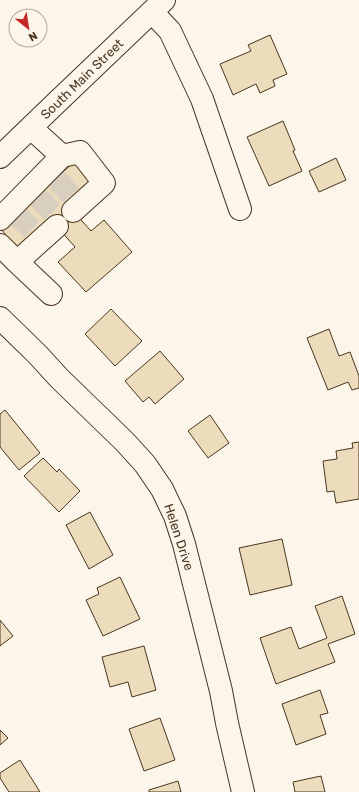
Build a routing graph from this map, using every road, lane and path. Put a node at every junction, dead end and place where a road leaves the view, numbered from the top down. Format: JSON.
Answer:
{"nodes":[{"id":1,"x":158,"y":6,"type":"edge"},
{"id":2,"x":31,"y":128,"type":"junction"},
{"id":3,"x":0,"y":157,"type":"edge"},
{"id":4,"x":56,"y":168,"type":"junction"},
{"id":5,"x":75,"y":204,"type":"dead end"},
{"id":6,"x":240,"y":209,"type":"dead end"},
{"id":7,"x":9,"y":214,"type":"edge"},
{"id":8,"x":45,"y":233,"type":"dead end"},
{"id":9,"x":0,"y":246,"type":"edge"},
{"id":10,"x":17,"y":262,"type":"junction"},
{"id":11,"x":51,"y":294,"type":"dead end"},
{"id":12,"x":0,"y":318,"type":"edge"},
{"id":13,"x":243,"y":792,"type":"edge"}],
"edges":[{"from":1,"to":2,"type":"street","name":"South Main Street"},
{"from":1,"to":6,"type":"street"},
{"from":2,"to":3,"type":"street","name":"South Main Street"},
{"from":2,"to":4,"type":"street"},
{"from":4,"to":5,"type":"street"},
{"from":4,"to":7,"type":"street"},
{"from":8,"to":10,"type":"street"},
{"from":9,"to":10,"type":"street"},
{"from":10,"to":11,"type":"street"},
{"from":12,"to":13,"type":"street","name":"Helen Drive"}]}
